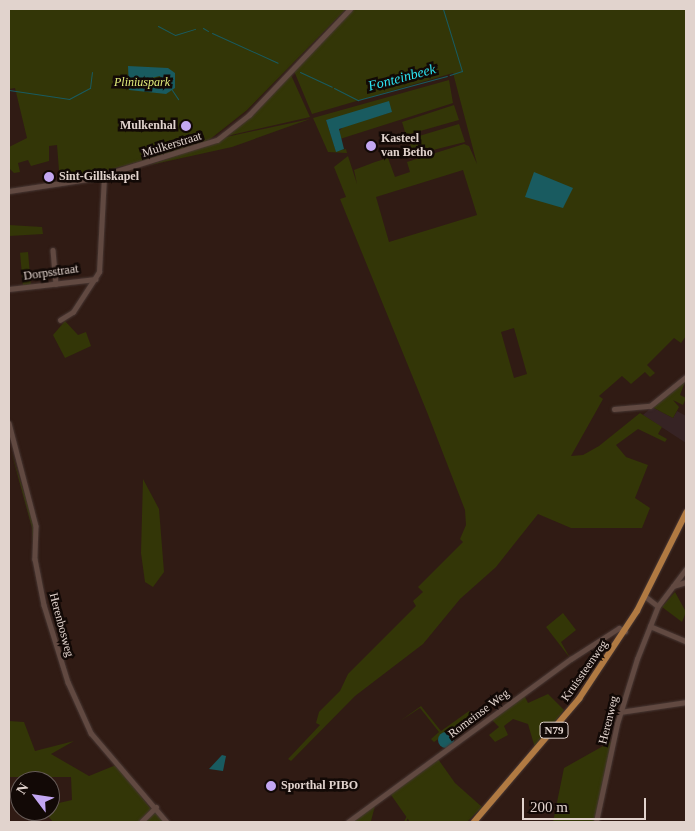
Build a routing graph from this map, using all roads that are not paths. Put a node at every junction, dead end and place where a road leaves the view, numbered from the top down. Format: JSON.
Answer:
{"nodes":[{"id":1,"x":350,"y":9,"type":"edge"},
{"id":2,"x":104,"y":175,"type":"junction"},
{"id":3,"x":9,"y":192,"type":"edge"},
{"id":4,"x":53,"y":250,"type":"dead end"},
{"id":5,"x":95,"y":279,"type":"junction"},
{"id":6,"x":56,"y":284,"type":"junction"},
{"id":7,"x":9,"y":289,"type":"edge"},
{"id":8,"x":60,"y":320,"type":"dead end"},
{"id":9,"x":686,"y":377,"type":"edge"},
{"id":10,"x":614,"y":409,"type":"dead end"},
{"id":11,"x":9,"y":422,"type":"edge"},
{"id":12,"x":686,"y":513,"type":"edge"},
{"id":13,"x":686,"y":569,"type":"edge"},
{"id":14,"x":686,"y":582,"type":"edge"},
{"id":15,"x":673,"y":586,"type":"junction"},
{"id":16,"x":645,"y":596,"type":"junction"},
{"id":17,"x":658,"y":606,"type":"junction"},
{"id":18,"x":650,"y":626,"type":"junction"},
{"id":19,"x":625,"y":631,"type":"junction"},
{"id":20,"x":686,"y":641,"type":"edge"},
{"id":21,"x":686,"y":702,"type":"edge"},
{"id":22,"x":620,"y":712,"type":"junction"},
{"id":23,"x":156,"y":807,"type":"junction"},
{"id":24,"x":141,"y":822,"type":"edge"},
{"id":25,"x":167,"y":822,"type":"edge"},
{"id":26,"x":348,"y":822,"type":"edge"},
{"id":27,"x":474,"y":822,"type":"edge"},
{"id":28,"x":596,"y":822,"type":"edge"}],
"edges":[{"from":1,"to":2,"type":"street","name":"Mulkerstraat"},
{"from":2,"to":3,"type":"street","name":"Mulkerstraat"},
{"from":2,"to":5,"type":"street"},
{"from":4,"to":6,"type":"street"},
{"from":5,"to":6,"type":"street","name":"Dorpsstraat"},
{"from":5,"to":8,"type":"street"},
{"from":6,"to":7,"type":"street","name":"Dorpsstraat"},
{"from":9,"to":10,"type":"street"},
{"from":11,"to":23,"type":"street","name":"Herenbosweg"},
{"from":12,"to":16,"type":"main road","name":"Kruissteenweg","number":"N79"},
{"from":13,"to":15,"type":"street","name":"Herenweg"},
{"from":14,"to":15,"type":"street"},
{"from":15,"to":17,"type":"street","name":"Herenweg"},
{"from":16,"to":17,"type":"street"},
{"from":16,"to":19,"type":"main road","name":"Kruissteenweg","number":"N79"},
{"from":17,"to":18,"type":"street","name":"Herenweg"},
{"from":18,"to":20,"type":"street"},
{"from":18,"to":22,"type":"street","name":"Herenweg"},
{"from":19,"to":26,"type":"street","name":"Romeinse Weg"},
{"from":19,"to":27,"type":"main road","name":"Kruissteenweg","number":"N79"},
{"from":21,"to":22,"type":"street"},
{"from":22,"to":28,"type":"street","name":"Herenweg"},
{"from":23,"to":24,"type":"street"},
{"from":23,"to":25,"type":"street","name":"Herenbosweg"}]}
